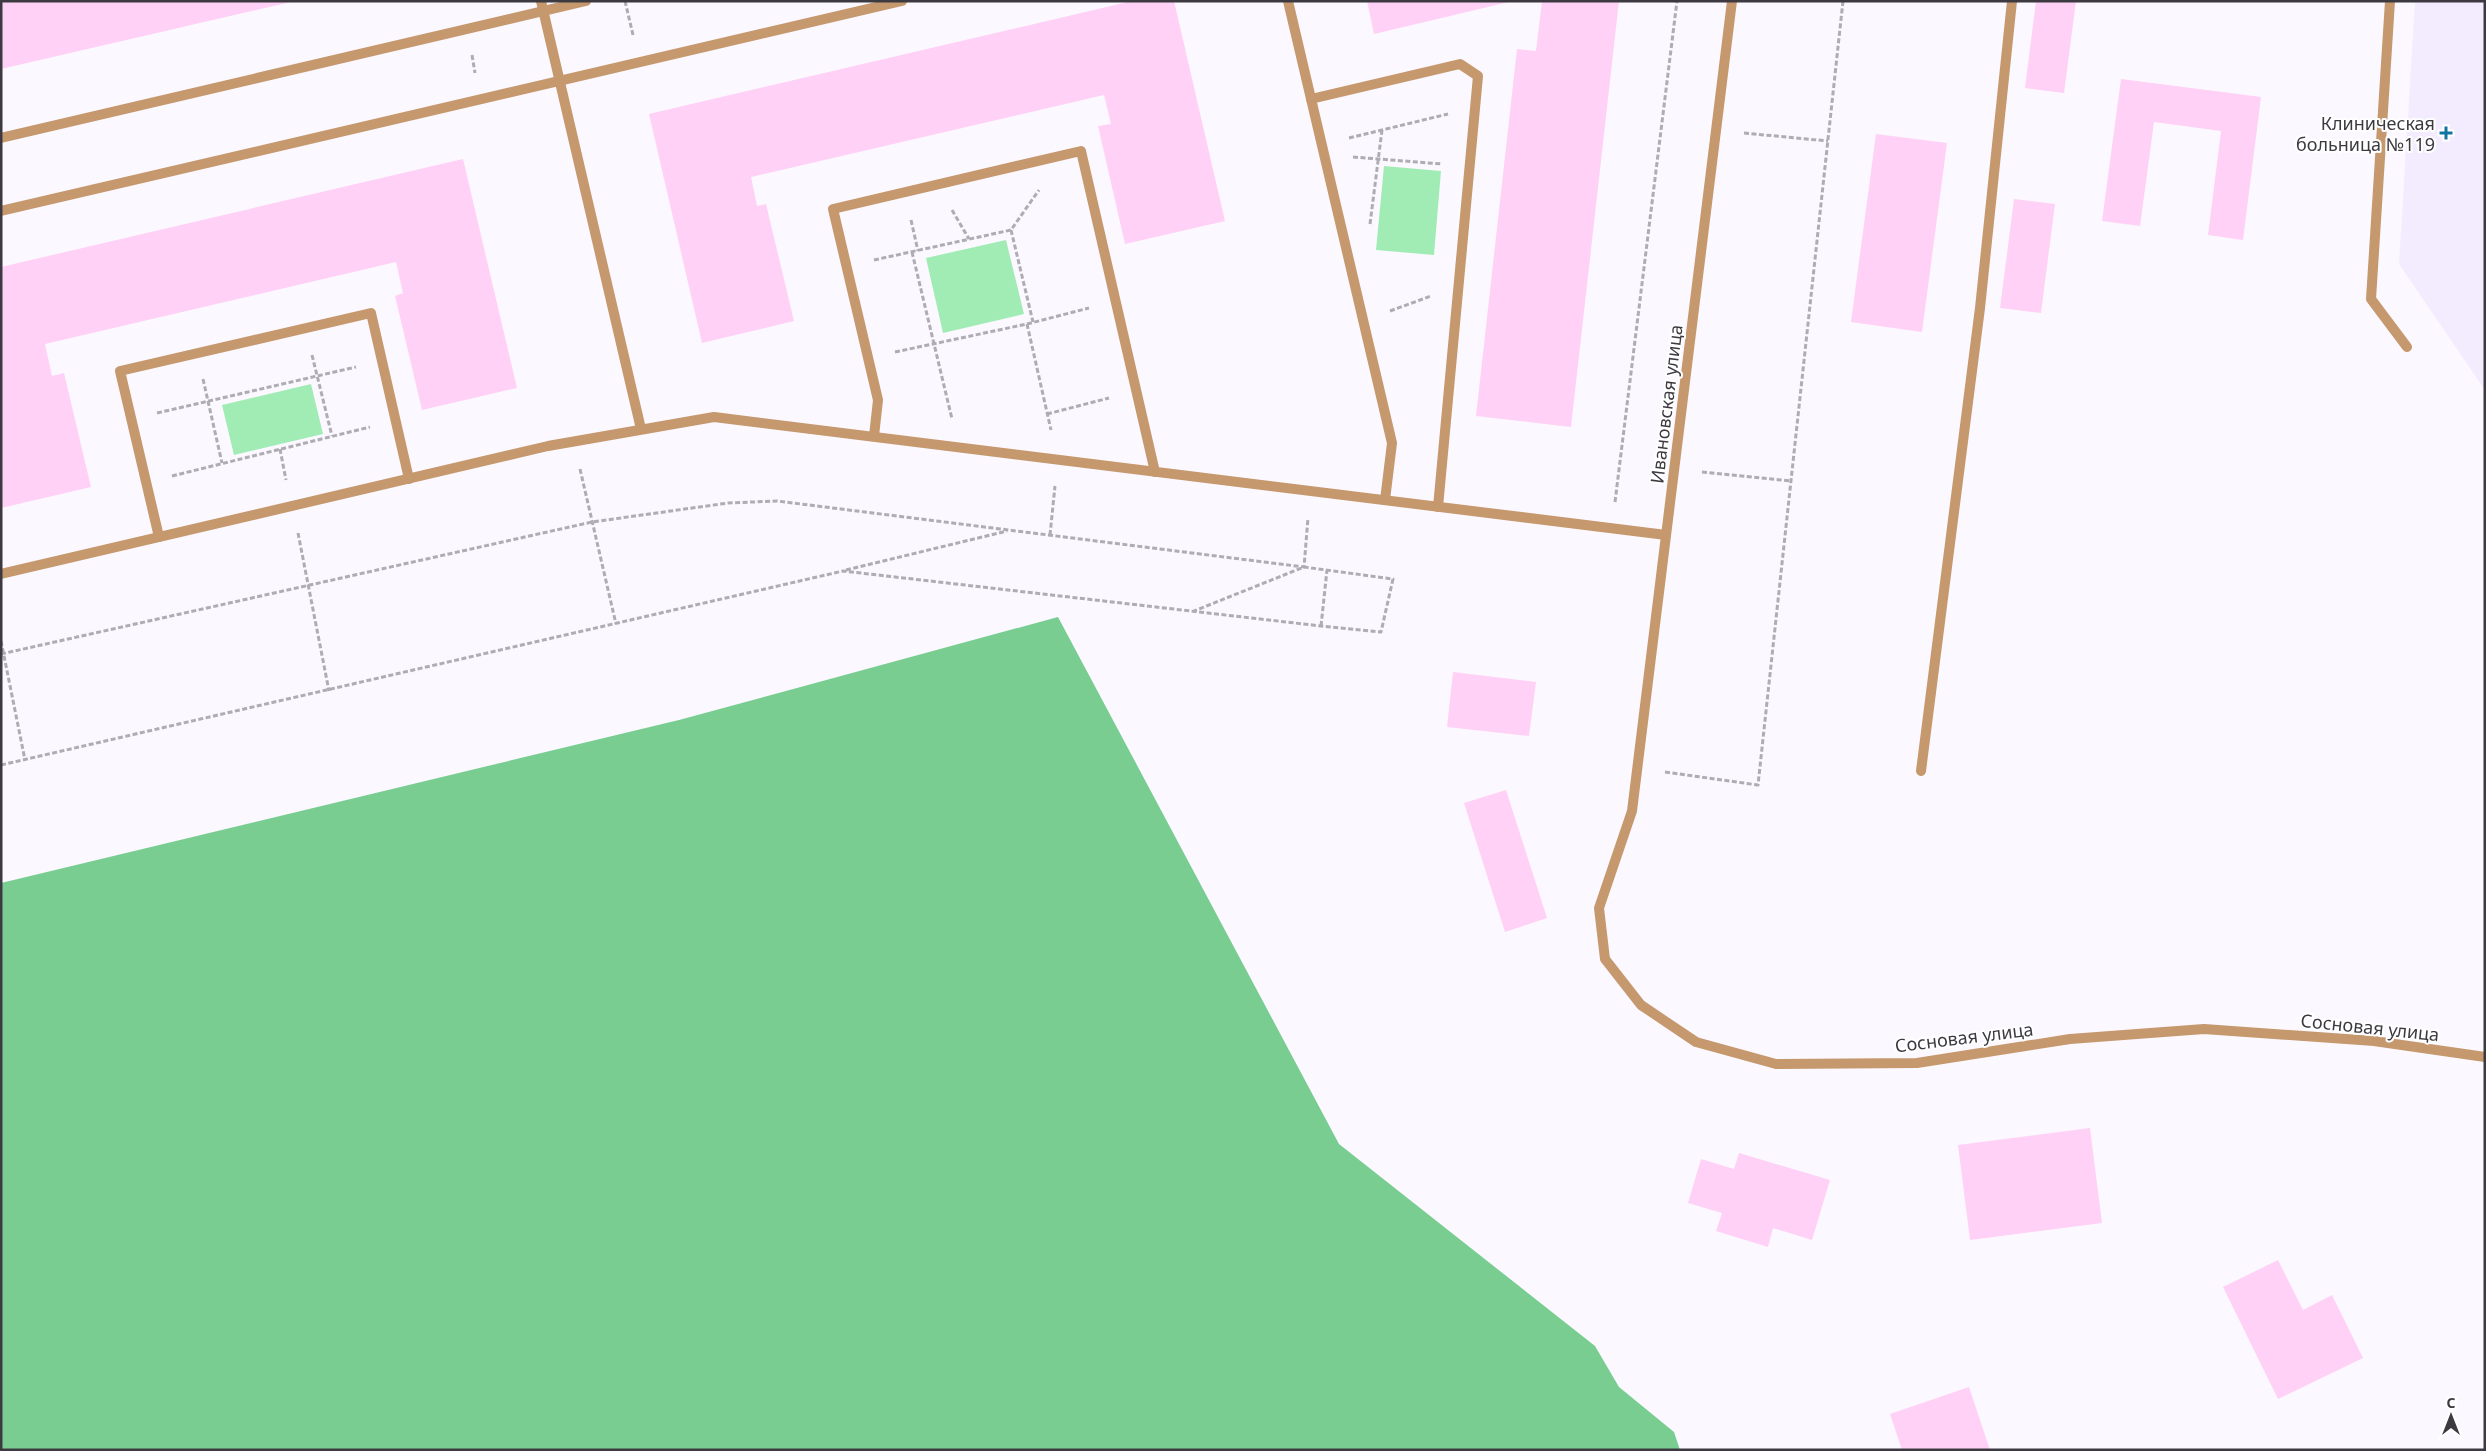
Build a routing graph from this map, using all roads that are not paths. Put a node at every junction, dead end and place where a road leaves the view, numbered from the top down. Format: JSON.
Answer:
{"nodes":[{"id":1,"x":586,"y":1,"type":"edge"},
{"id":2,"x":902,"y":1,"type":"edge"},
{"id":3,"x":1288,"y":1,"type":"edge"},
{"id":4,"x":1732,"y":1,"type":"edge"},
{"id":5,"x":2012,"y":1,"type":"edge"},
{"id":6,"x":2390,"y":1,"type":"edge"},
{"id":7,"x":542,"y":6,"type":"edge"},
{"id":8,"x":560,"y":80,"type":"junction"},
{"id":9,"x":1311,"y":99,"type":"junction"},
{"id":10,"x":1,"y":138,"type":"edge"},
{"id":11,"x":1,"y":211,"type":"edge"},
{"id":12,"x":2407,"y":347,"type":"dead end"},
{"id":13,"x":641,"y":429,"type":"junction"},
{"id":14,"x":874,"y":436,"type":"junction"},
{"id":15,"x":1155,"y":472,"type":"junction"},
{"id":16,"x":409,"y":479,"type":"junction"},
{"id":17,"x":1385,"y":500,"type":"junction"},
{"id":18,"x":1438,"y":507,"type":"junction"},
{"id":19,"x":1666,"y":536,"type":"junction"},
{"id":20,"x":159,"y":537,"type":"junction"},
{"id":21,"x":1,"y":574,"type":"edge"},
{"id":22,"x":1921,"y":771,"type":"dead end"},
{"id":23,"x":1632,"y":811,"type":"joint"},
{"id":24,"x":2485,"y":1057,"type":"edge"}],
"edges":[{"from":1,"to":7,"type":"street"},
{"from":2,"to":8,"type":"street"},
{"from":3,"to":9,"type":"street"},
{"from":4,"to":19,"type":"street","name":"Ивановская улица"},
{"from":5,"to":22,"type":"street"},
{"from":6,"to":12,"type":"street"},
{"from":7,"to":8,"type":"street"},
{"from":7,"to":10,"type":"street"},
{"from":8,"to":11,"type":"street"},
{"from":8,"to":13,"type":"street"},
{"from":9,"to":17,"type":"street"},
{"from":9,"to":18,"type":"street"},
{"from":13,"to":14,"type":"street"},
{"from":13,"to":16,"type":"street"},
{"from":14,"to":15,"type":"street"},
{"from":14,"to":15,"type":"street"},
{"from":15,"to":17,"type":"street"},
{"from":16,"to":20,"type":"street"},
{"from":16,"to":20,"type":"street"},
{"from":17,"to":18,"type":"street"},
{"from":18,"to":19,"type":"street"},
{"from":19,"to":23,"type":"street","name":"Ивановская улица"},
{"from":20,"to":21,"type":"street"},
{"from":23,"to":24,"type":"street","name":"Сосновая улица"}]}
